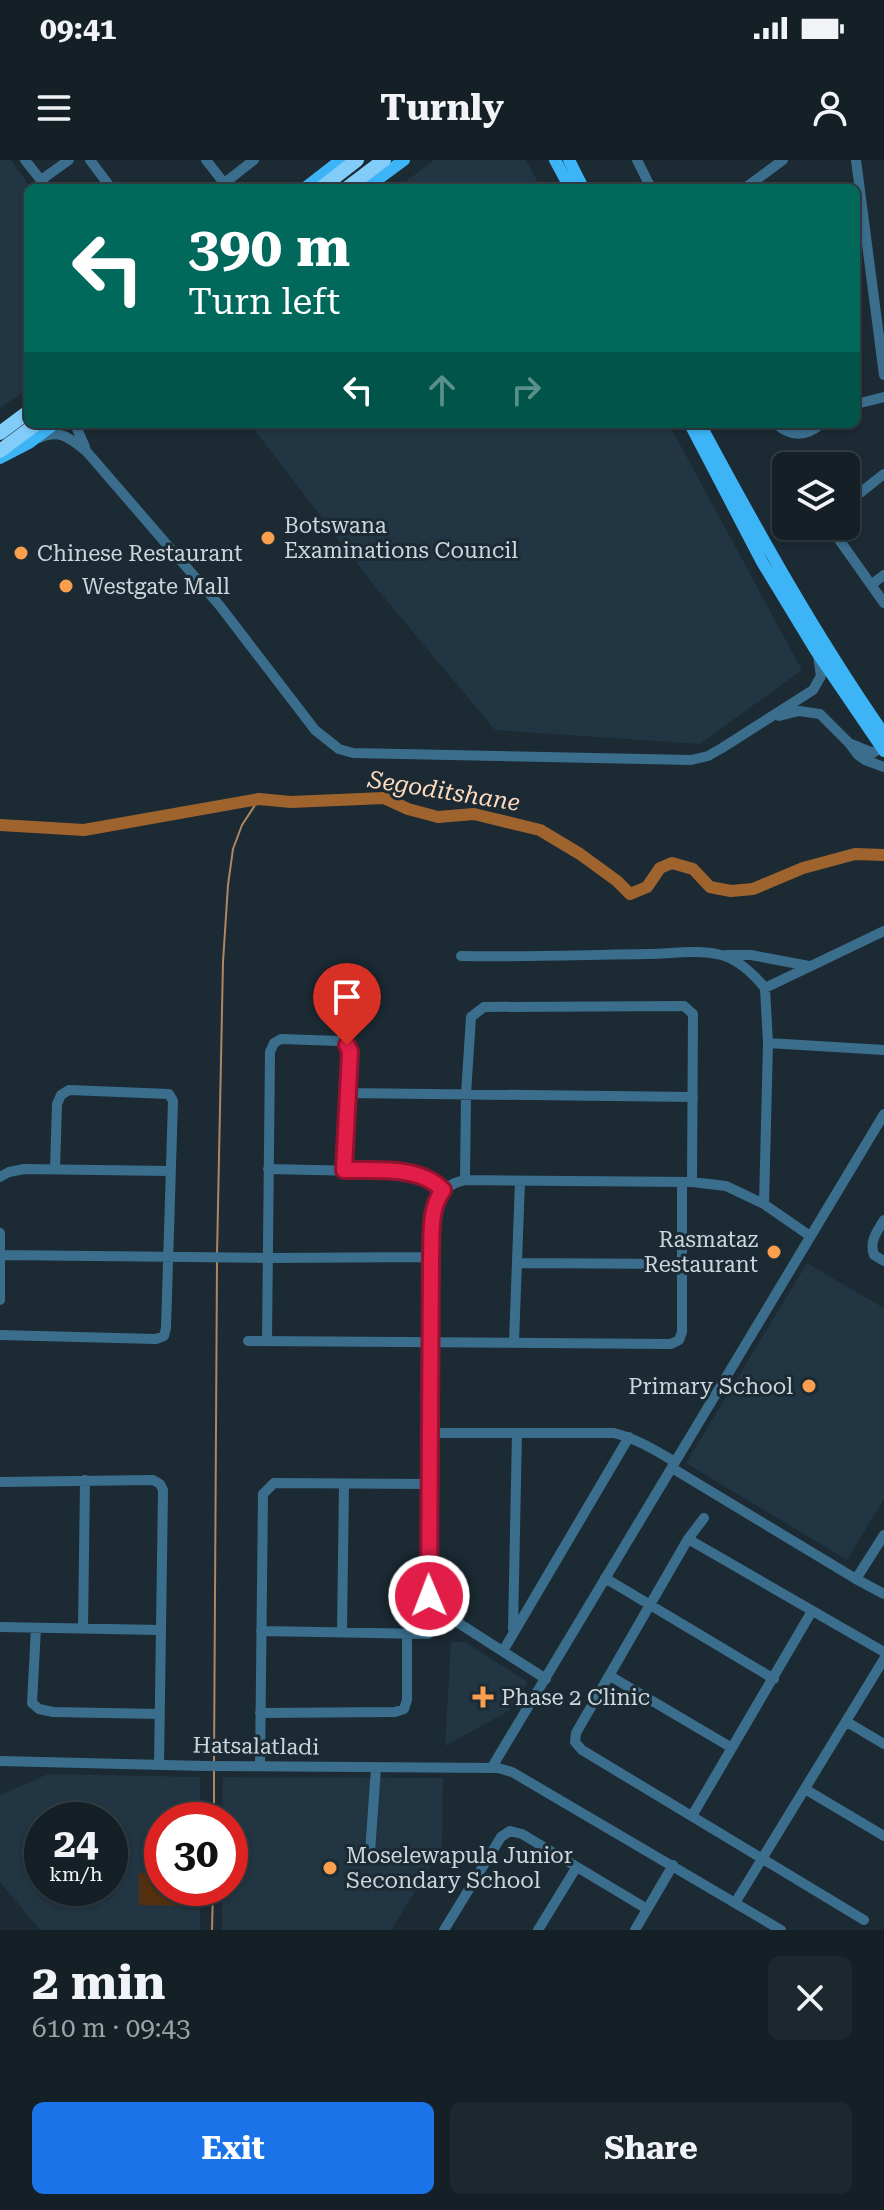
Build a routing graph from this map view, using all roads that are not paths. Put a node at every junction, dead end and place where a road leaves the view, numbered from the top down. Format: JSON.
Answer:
{"nodes":[{"id":1,"x":25,"y":160,"type":"edge"},
{"id":2,"x":69,"y":160,"type":"edge"},
{"id":3,"x":90,"y":160,"type":"edge"},
{"id":4,"x":206,"y":160,"type":"edge"},
{"id":5,"x":254,"y":160,"type":"edge"},
{"id":6,"x":341,"y":160,"type":"edge"},
{"id":7,"x":357,"y":160,"type":"edge"},
{"id":8,"x":384,"y":160,"type":"edge"},
{"id":9,"x":404,"y":160,"type":"edge"},
{"id":10,"x":555,"y":160,"type":"edge"},
{"id":11,"x":569,"y":160,"type":"edge"},
{"id":12,"x":637,"y":160,"type":"edge"},
{"id":13,"x":783,"y":160,"type":"edge"},
{"id":14,"x":856,"y":160,"type":"edge"},
{"id":15,"x":44,"y":184,"type":"edge"},
{"id":16,"x":108,"y":184,"type":"edge"},
{"id":17,"x":220,"y":184,"type":"edge"},
{"id":18,"x":224,"y":184,"type":"edge"},
{"id":19,"x":310,"y":184,"type":"edge"},
{"id":20,"x":326,"y":184,"type":"edge"},
{"id":21,"x":352,"y":184,"type":"edge"},
{"id":22,"x":371,"y":184,"type":"edge"},
{"id":23,"x":568,"y":184,"type":"edge"},
{"id":24,"x":581,"y":184,"type":"edge"},
{"id":25,"x":649,"y":184,"type":"edge"},
{"id":26,"x":750,"y":184,"type":"edge"},
{"id":27,"x":857,"y":184,"type":"edge"},
{"id":28,"x":861,"y":247,"type":"edge"},
{"id":29,"x":880,"y":319,"type":"edge"},
{"id":30,"x":884,"y":375,"type":"edge"},
{"id":31,"x":884,"y":397,"type":"edge"},
{"id":32,"x":860,"y":403,"type":"edge"},
{"id":33,"x":24,"y":415,"type":"edge"},
{"id":34,"x":31,"y":428,"type":"edge"},
{"id":35,"x":49,"y":428,"type":"edge"},
{"id":36,"x":77,"y":428,"type":"edge"},
{"id":37,"x":692,"y":428,"type":"edge"},
{"id":38,"x":702,"y":428,"type":"edge"},
{"id":39,"x":780,"y":428,"type":"edge"},
{"id":40,"x":816,"y":428,"type":"edge"},
{"id":41,"x":0,"y":433,"type":"edge"},
{"id":42,"x":29,"y":443,"type":"junction"},
{"id":43,"x":0,"y":451,"type":"edge"},
{"id":44,"x":87,"y":452,"type":"junction"},
{"id":45,"x":0,"y":458,"type":"edge"},
{"id":46,"x":884,"y":474,"type":"edge"},
{"id":47,"x":860,"y":493,"type":"edge"},
{"id":48,"x":839,"y":540,"type":"edge"},
{"id":49,"x":884,"y":575,"type":"edge"},
{"id":50,"x":871,"y":585,"type":"junction"},
{"id":51,"x":884,"y":603,"type":"edge"},
{"id":52,"x":816,"y":651,"type":"junction"},
{"id":53,"x":861,"y":701,"type":"junction"},
{"id":54,"x":884,"y":717,"type":"edge"},
{"id":55,"x":769,"y":718,"type":"junction"},
{"id":56,"x":849,"y":743,"type":"junction"},
{"id":57,"x":884,"y":744,"type":"edge"},
{"id":58,"x":884,"y":767,"type":"edge"},
{"id":59,"x":884,"y":931,"type":"edge"},
{"id":60,"x":724,"y":955,"type":"junction"},
{"id":61,"x":461,"y":956,"type":"dead end"},
{"id":62,"x":811,"y":966,"type":"junction"},
{"id":63,"x":765,"y":988,"type":"junction"},
{"id":64,"x":768,"y":1043,"type":"junction"},
{"id":65,"x":884,"y":1050,"type":"edge"},
{"id":66,"x":348,"y":1093,"type":"junction"},
{"id":67,"x":466,"y":1094,"type":"junction"},
{"id":68,"x":693,"y":1097,"type":"junction"},
{"id":69,"x":884,"y":1114,"type":"edge"},
{"id":70,"x":55,"y":1169,"type":"junction"},
{"id":71,"x":268,"y":1169,"type":"junction"},
{"id":72,"x":344,"y":1170,"type":"junction"},
{"id":73,"x":170,"y":1171,"type":"junction"},
{"id":74,"x":0,"y":1177,"type":"edge"},
{"id":75,"x":465,"y":1180,"type":"junction"},
{"id":76,"x":520,"y":1181,"type":"junction"},
{"id":77,"x":687,"y":1182,"type":"junction"},
{"id":78,"x":443,"y":1190,"type":"junction"},
{"id":79,"x":764,"y":1204,"type":"junction"},
{"id":80,"x":884,"y":1220,"type":"edge"},
{"id":81,"x":0,"y":1233,"type":"edge"},
{"id":82,"x":810,"y":1236,"type":"junction"},
{"id":83,"x":1,"y":1255,"type":"edge"},
{"id":84,"x":168,"y":1257,"type":"junction"},
{"id":85,"x":431,"y":1257,"type":"junction"},
{"id":86,"x":268,"y":1258,"type":"junction"},
{"id":87,"x":884,"y":1261,"type":"edge"},
{"id":88,"x":517,"y":1263,"type":"junction"},
{"id":89,"x":682,"y":1264,"type":"junction"},
{"id":90,"x":0,"y":1300,"type":"edge"},
{"id":91,"x":0,"y":1335,"type":"edge"},
{"id":92,"x":248,"y":1341,"type":"dead end"},
{"id":93,"x":267,"y":1341,"type":"junction"},
{"id":94,"x":431,"y":1342,"type":"junction"},
{"id":95,"x":514,"y":1342,"type":"junction"},
{"id":96,"x":430,"y":1433,"type":"junction"},
{"id":97,"x":517,"y":1433,"type":"junction"},
{"id":98,"x":629,"y":1437,"type":"junction"},
{"id":99,"x":673,"y":1465,"type":"junction"},
{"id":100,"x":85,"y":1480,"type":"junction"},
{"id":101,"x":0,"y":1482,"type":"edge"},
{"id":102,"x":344,"y":1484,"type":"junction"},
{"id":103,"x":429,"y":1484,"type":"junction"},
{"id":104,"x":704,"y":1518,"type":"dead end"},
{"id":105,"x":884,"y":1535,"type":"edge"},
{"id":106,"x":688,"y":1539,"type":"junction"},
{"id":107,"x":605,"y":1578,"type":"junction"},
{"id":108,"x":856,"y":1579,"type":"junction"},
{"id":109,"x":884,"y":1594,"type":"edge"},
{"id":110,"x":651,"y":1604,"type":"junction"},
{"id":111,"x":812,"y":1611,"type":"junction"},
{"id":112,"x":449,"y":1617,"type":"junction"},
{"id":113,"x":0,"y":1627,"type":"edge"},
{"id":114,"x":36,"y":1628,"type":"junction"},
{"id":115,"x":83,"y":1628,"type":"junction"},
{"id":116,"x":161,"y":1630,"type":"junction"},
{"id":117,"x":261,"y":1631,"type":"junction"},
{"id":118,"x":513,"y":1631,"type":"junction"},
{"id":119,"x":342,"y":1632,"type":"junction"},
{"id":120,"x":407,"y":1635,"type":"junction"},
{"id":121,"x":503,"y":1651,"type":"junction"},
{"id":122,"x":884,"y":1652,"type":"edge"},
{"id":123,"x":884,"y":1659,"type":"edge"},
{"id":124,"x":610,"y":1676,"type":"junction"},
{"id":125,"x":546,"y":1679,"type":"junction"},
{"id":126,"x":774,"y":1679,"type":"junction"},
{"id":127,"x":260,"y":1713,"type":"junction"},
{"id":128,"x":160,"y":1714,"type":"junction"},
{"id":129,"x":847,"y":1722,"type":"junction"},
{"id":130,"x":884,"y":1744,"type":"edge"},
{"id":131,"x":732,"y":1748,"type":"junction"},
{"id":132,"x":0,"y":1761,"type":"edge"},
{"id":133,"x":159,"y":1765,"type":"junction"},
{"id":134,"x":260,"y":1766,"type":"junction"},
{"id":135,"x":492,"y":1767,"type":"junction"},
{"id":136,"x":376,"y":1768,"type":"junction"},
{"id":137,"x":805,"y":1789,"type":"junction"},
{"id":138,"x":692,"y":1816,"type":"junction"},
{"id":139,"x":884,"y":1836,"type":"edge"},
{"id":140,"x":370,"y":1852,"type":"dead end"},
{"id":141,"x":763,"y":1859,"type":"junction"},
{"id":142,"x":673,"y":1865,"type":"junction"},
{"id":143,"x":576,"y":1868,"type":"junction"},
{"id":144,"x":735,"y":1903,"type":"junction"},
{"id":145,"x":647,"y":1909,"type":"junction"},
{"id":146,"x":864,"y":1920,"type":"dead end"},
{"id":147,"x":444,"y":1930,"type":"edge"},
{"id":148,"x":538,"y":1930,"type":"edge"},
{"id":149,"x":635,"y":1930,"type":"edge"},
{"id":150,"x":781,"y":1930,"type":"edge"}],
"edges":[{"from":1,"to":15,"type":"street"},
{"from":2,"to":15,"type":"street"},
{"from":3,"to":16,"type":"street"},
{"from":4,"to":17,"type":"street"},
{"from":5,"to":18,"type":"street"},
{"from":6,"to":19,"type":"main road"},
{"from":7,"to":20,"type":"highway"},
{"from":8,"to":21,"type":"highway"},
{"from":9,"to":22,"type":"main road"},
{"from":10,"to":23,"type":"main road"},
{"from":11,"to":24,"type":"main road"},
{"from":12,"to":25,"type":"street"},
{"from":13,"to":26,"type":"street"},
{"from":14,"to":27,"type":"street"},
{"from":28,"to":29,"type":"street"},
{"from":29,"to":30,"type":"street"},
{"from":31,"to":32,"type":"street"},
{"from":33,"to":41,"type":"highway"},
{"from":34,"to":43,"type":"highway"},
{"from":35,"to":42,"type":"main road"},
{"from":36,"to":44,"type":"street"},
{"from":37,"to":52,"type":"main road"},
{"from":38,"to":53,"type":"main road"},
{"from":39,"to":40,"type":"street"},
{"from":42,"to":44,"type":"street"},
{"from":42,"to":45,"type":"main road"},
{"from":44,"to":55,"type":"street"},
{"from":46,"to":47,"type":"street"},
{"from":48,"to":50,"type":"street"},
{"from":49,"to":50,"type":"street"},
{"from":50,"to":51,"type":"street"},
{"from":52,"to":55,"type":"street"},
{"from":52,"to":57,"type":"main road"},
{"from":53,"to":54,"type":"main road"},
{"from":53,"to":57,"type":"main road"},
{"from":55,"to":56,"type":"street"},
{"from":56,"to":57,"type":"street"},
{"from":56,"to":58,"type":"street"},
{"from":59,"to":62,"type":"street"},
{"from":60,"to":61,"type":"street"},
{"from":60,"to":62,"type":"street"},
{"from":60,"to":63,"type":"street"},
{"from":62,"to":63,"type":"street"},
{"from":63,"to":64,"type":"street"},
{"from":64,"to":65,"type":"street"},
{"from":64,"to":79,"type":"street"},
{"from":66,"to":67,"type":"street"},
{"from":66,"to":71,"type":"street"},
{"from":66,"to":72,"type":"street"},
{"from":67,"to":68,"type":"street"},
{"from":67,"to":68,"type":"street"},
{"from":67,"to":75,"type":"street"},
{"from":68,"to":77,"type":"street"},
{"from":69,"to":82,"type":"street"},
{"from":70,"to":73,"type":"street"},
{"from":70,"to":73,"type":"street"},
{"from":70,"to":74,"type":"street"},
{"from":71,"to":72,"type":"street"},
{"from":71,"to":86,"type":"street"},
{"from":72,"to":78,"type":"street"},
{"from":73,"to":84,"type":"street"},
{"from":75,"to":76,"type":"street"},
{"from":75,"to":78,"type":"street"},
{"from":76,"to":77,"type":"street"},
{"from":76,"to":88,"type":"street"},
{"from":77,"to":79,"type":"street"},
{"from":77,"to":89,"type":"street"},
{"from":78,"to":85,"type":"street"},
{"from":79,"to":82,"type":"street"},
{"from":80,"to":87,"type":"street"},
{"from":81,"to":83,"type":"street"},
{"from":82,"to":99,"type":"street"},
{"from":83,"to":84,"type":"street"},
{"from":83,"to":90,"type":"street"},
{"from":84,"to":86,"type":"street"},
{"from":84,"to":91,"type":"street"},
{"from":85,"to":86,"type":"street"},
{"from":85,"to":94,"type":"street"},
{"from":86,"to":93,"type":"street"},
{"from":88,"to":89,"type":"street"},
{"from":88,"to":95,"type":"street"},
{"from":89,"to":95,"type":"street"},
{"from":92,"to":93,"type":"street"},
{"from":93,"to":94,"type":"street"},
{"from":94,"to":95,"type":"street"},
{"from":94,"to":96,"type":"street"},
{"from":96,"to":97,"type":"street"},
{"from":96,"to":103,"type":"street"},
{"from":97,"to":98,"type":"street"},
{"from":97,"to":118,"type":"street"},
{"from":98,"to":99,"type":"street"},
{"from":98,"to":118,"type":"street"},
{"from":99,"to":107,"type":"street"},
{"from":99,"to":108,"type":"street"},
{"from":100,"to":101,"type":"street"},
{"from":100,"to":115,"type":"street"},
{"from":100,"to":116,"type":"street"},
{"from":102,"to":103,"type":"street"},
{"from":102,"to":117,"type":"street"},
{"from":102,"to":119,"type":"street"},
{"from":103,"to":112,"type":"street"},
{"from":104,"to":106,"type":"street"},
{"from":105,"to":108,"type":"street"},
{"from":106,"to":110,"type":"street"},
{"from":106,"to":111,"type":"street"},
{"from":107,"to":110,"type":"street"},
{"from":107,"to":125,"type":"street"},
{"from":108,"to":109,"type":"street"},
{"from":110,"to":124,"type":"street"},
{"from":110,"to":126,"type":"street"},
{"from":111,"to":122,"type":"street"},
{"from":111,"to":126,"type":"street"},
{"from":112,"to":120,"type":"street"},
{"from":112,"to":121,"type":"street"},
{"from":113,"to":114,"type":"street"},
{"from":114,"to":115,"type":"street"},
{"from":114,"to":128,"type":"street"},
{"from":115,"to":116,"type":"street"},
{"from":116,"to":128,"type":"street"},
{"from":117,"to":119,"type":"street"},
{"from":117,"to":127,"type":"street"},
{"from":118,"to":121,"type":"street"},
{"from":119,"to":120,"type":"street"},
{"from":120,"to":127,"type":"street"},
{"from":121,"to":125,"type":"street"},
{"from":123,"to":129,"type":"street"},
{"from":124,"to":131,"type":"street"},
{"from":124,"to":138,"type":"street"},
{"from":125,"to":135,"type":"street"},
{"from":126,"to":131,"type":"street"},
{"from":127,"to":134,"type":"street"},
{"from":128,"to":133,"type":"street"},
{"from":129,"to":130,"type":"street"},
{"from":129,"to":137,"type":"street"},
{"from":131,"to":138,"type":"street"},
{"from":132,"to":133,"type":"street","name":"Hatsalatladi"},
{"from":133,"to":134,"type":"street","name":"Hatsalatladi"},
{"from":134,"to":136,"type":"street","name":"Hatsalatladi"},
{"from":135,"to":136,"type":"street","name":"Hatsalatladi"},
{"from":135,"to":142,"type":"street","name":"Hatsalatladi"},
{"from":136,"to":140,"type":"street"},
{"from":137,"to":139,"type":"street"},
{"from":137,"to":141,"type":"street"},
{"from":138,"to":141,"type":"street"},
{"from":141,"to":144,"type":"street"},
{"from":141,"to":146,"type":"street"},
{"from":142,"to":144,"type":"street","name":"Hatsalatladi"},
{"from":142,"to":145,"type":"street"},
{"from":143,"to":145,"type":"street"},
{"from":143,"to":147,"type":"street"},
{"from":143,"to":148,"type":"street"},
{"from":144,"to":150,"type":"street","name":"Hatsalatladi"},
{"from":145,"to":149,"type":"street"}]}
